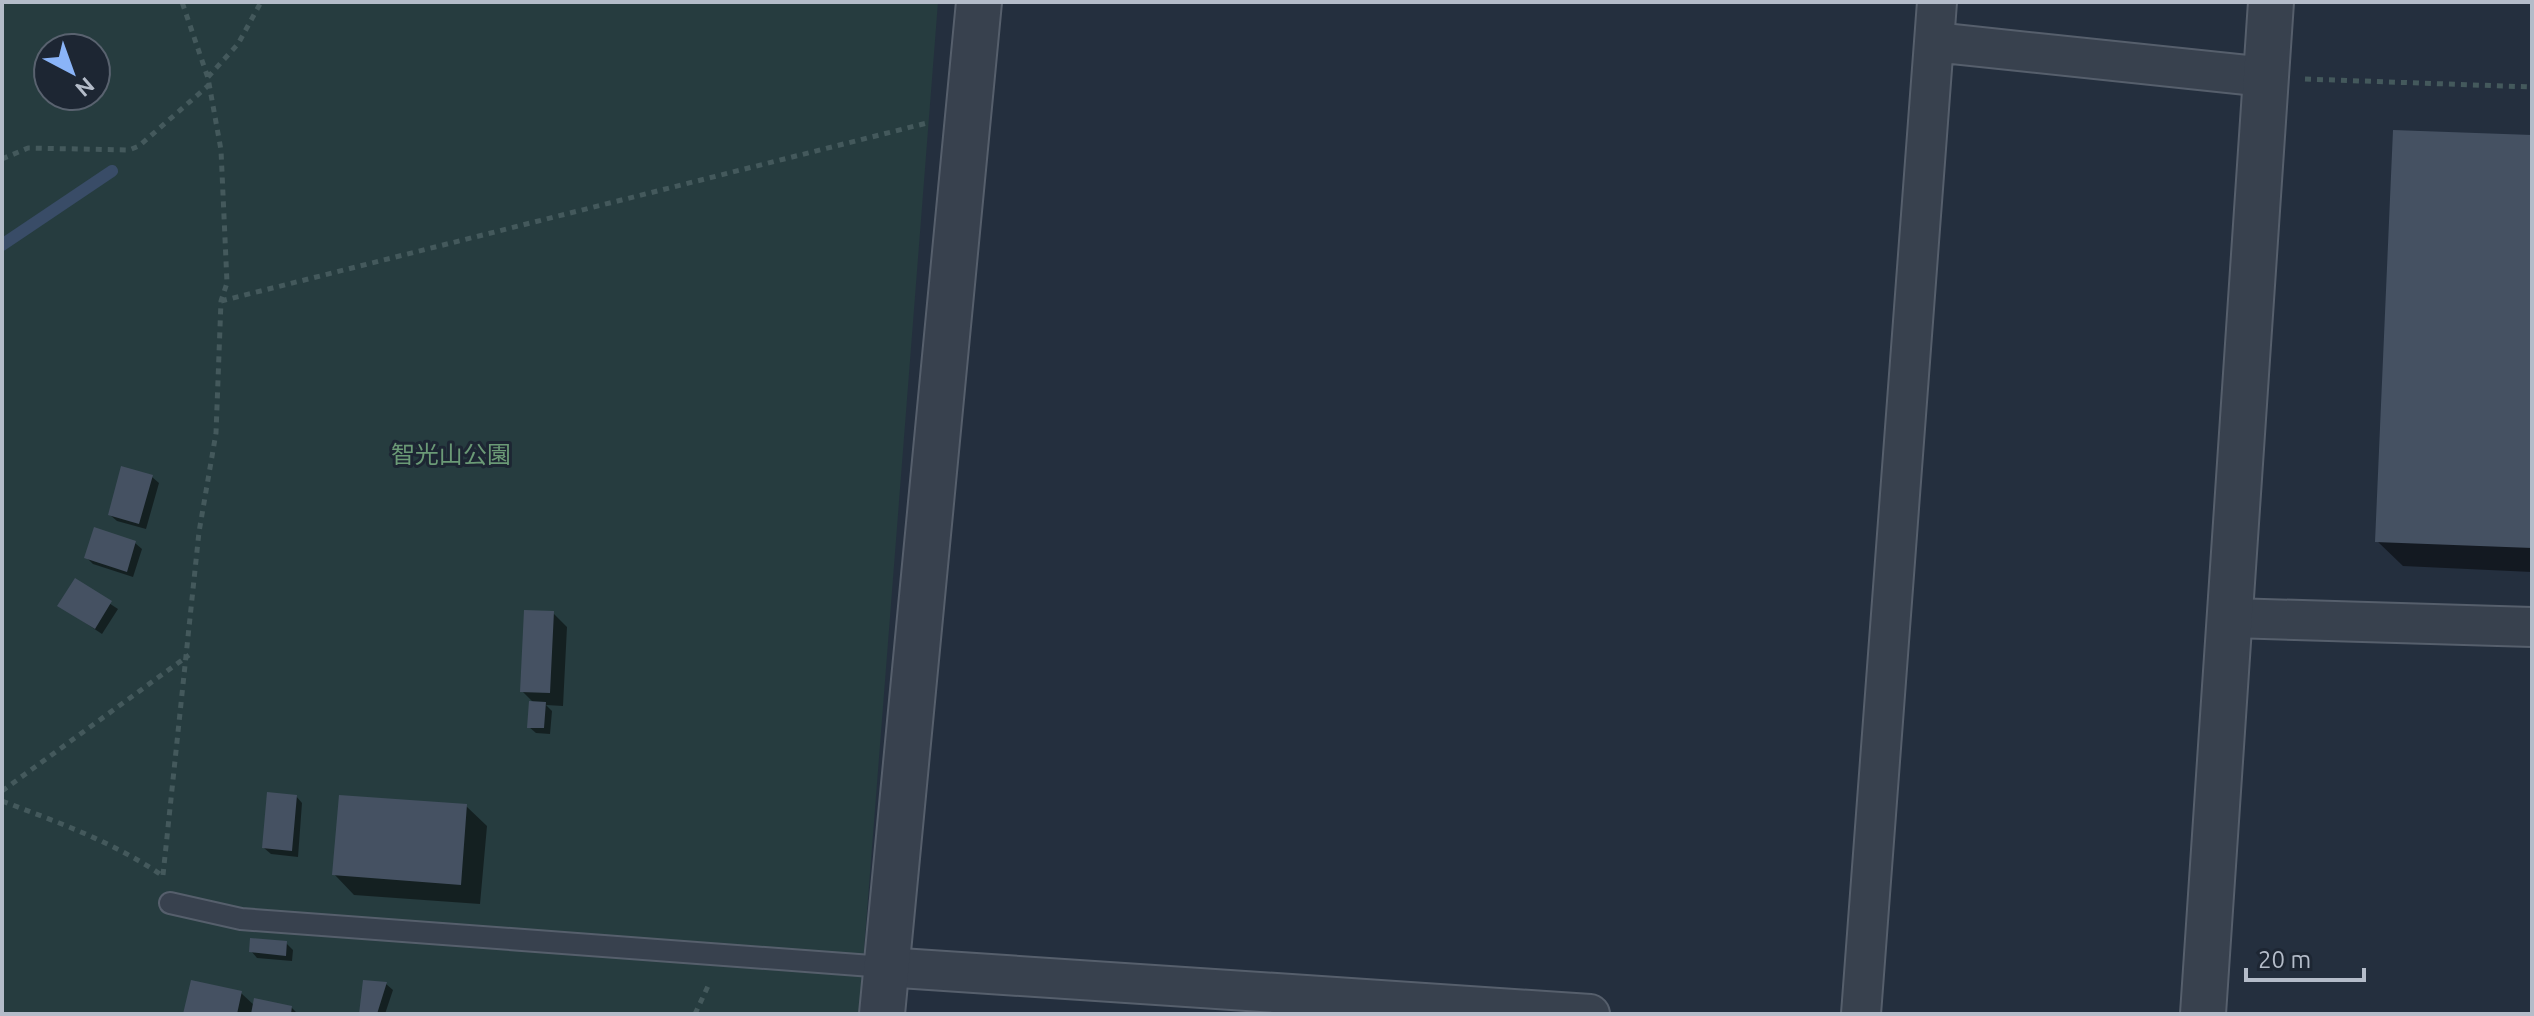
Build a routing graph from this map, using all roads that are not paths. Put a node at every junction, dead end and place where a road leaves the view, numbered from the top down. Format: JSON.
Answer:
{"nodes":[{"id":1,"x":979,"y":2,"type":"edge"},
{"id":2,"x":1937,"y":2,"type":"edge"},
{"id":3,"x":2271,"y":2,"type":"edge"},
{"id":4,"x":1934,"y":42,"type":"junction"},
{"id":5,"x":2266,"y":77,"type":"junction"},
{"id":6,"x":2232,"y":618,"type":"junction"},
{"id":7,"x":2532,"y":627,"type":"edge"},
{"id":8,"x":170,"y":903,"type":"road end"},
{"id":9,"x":885,"y":967,"type":"junction"},
{"id":10,"x":882,"y":1014,"type":"edge"},
{"id":11,"x":1590,"y":1014,"type":"edge"},
{"id":12,"x":1861,"y":1014,"type":"edge"},
{"id":13,"x":2203,"y":1014,"type":"edge"}],
"edges":[{"from":1,"to":9,"type":"street"},
{"from":2,"to":4,"type":"street"},
{"from":3,"to":5,"type":"street"},
{"from":4,"to":5,"type":"street"},
{"from":4,"to":12,"type":"street"},
{"from":5,"to":6,"type":"street"},
{"from":6,"to":7,"type":"street"},
{"from":6,"to":13,"type":"street"},
{"from":8,"to":9,"type":"lane"},
{"from":9,"to":10,"type":"street"},
{"from":9,"to":11,"type":"street"}]}
